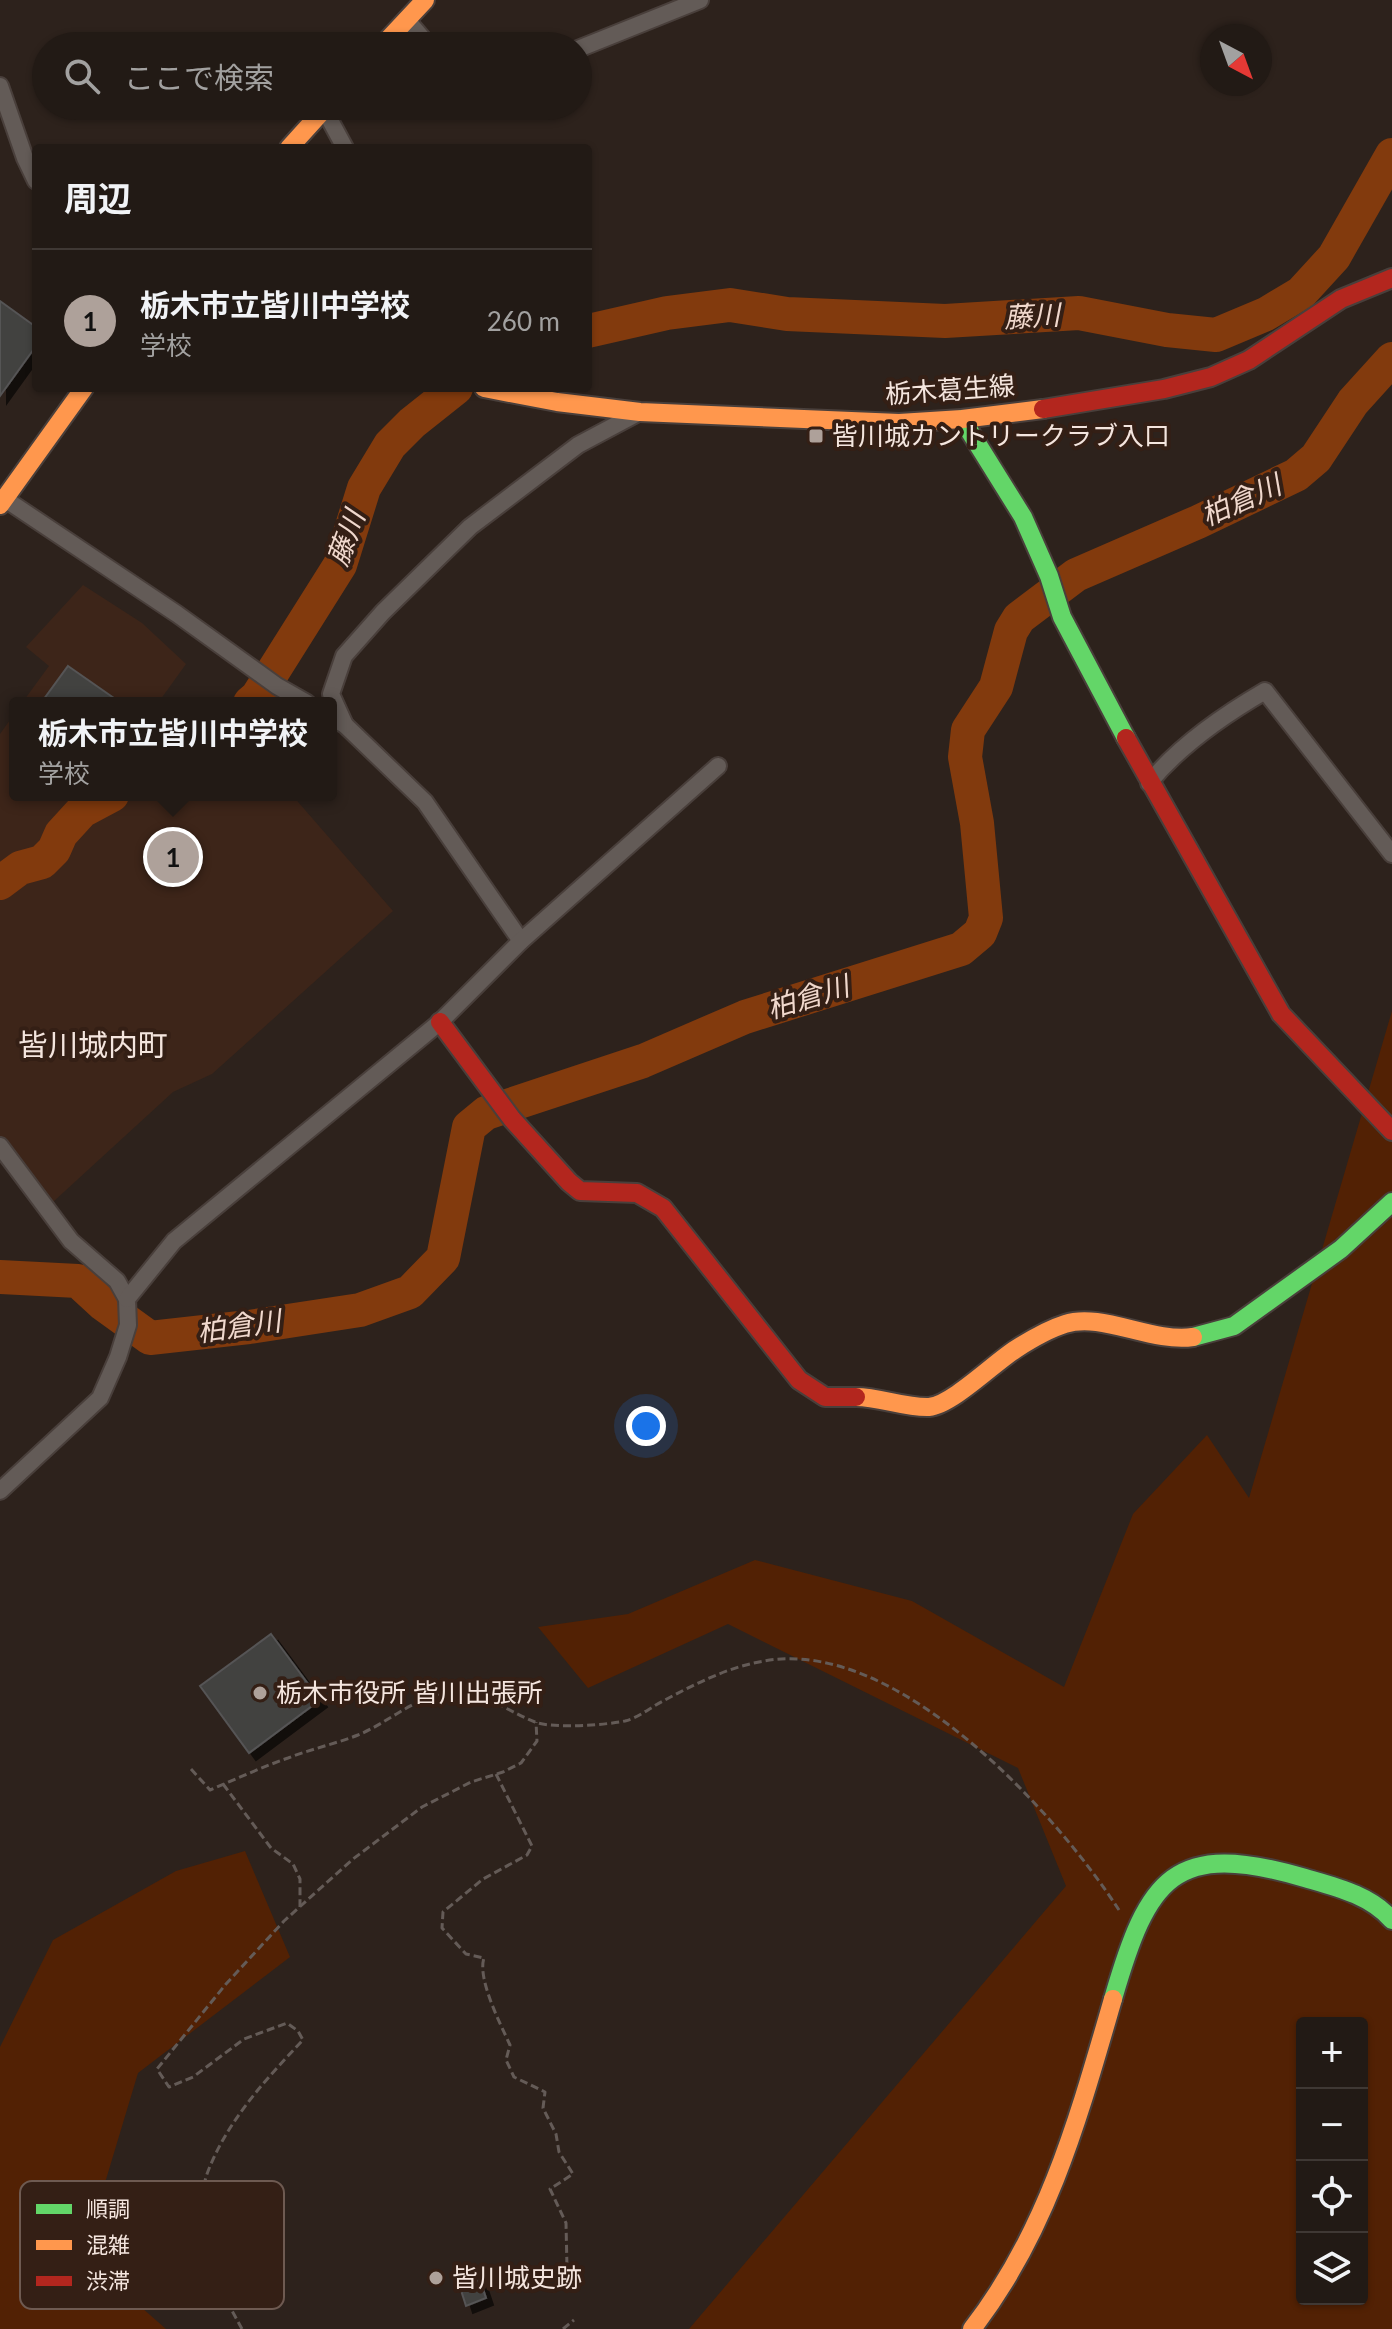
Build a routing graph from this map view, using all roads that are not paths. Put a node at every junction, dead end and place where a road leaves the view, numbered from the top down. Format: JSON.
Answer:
{"nodes":[{"id":1,"x":425,"y":0,"type":"edge"},
{"id":2,"x":700,"y":0,"type":"edge"},
{"id":3,"x":406,"y":19,"type":"junction"},
{"id":4,"x":394,"y":32,"type":"edge"},
{"id":5,"x":417,"y":32,"type":"edge"},
{"id":6,"x":592,"y":43,"type":"edge"},
{"id":7,"x":0,"y":86,"type":"edge"},
{"id":8,"x":315,"y":120,"type":"edge"},
{"id":9,"x":332,"y":120,"type":"edge"},
{"id":10,"x":293,"y":144,"type":"edge"},
{"id":11,"x":343,"y":144,"type":"edge"},
{"id":12,"x":32,"y":173,"type":"edge"},
{"id":13,"x":1392,"y":278,"type":"edge"},
{"id":14,"x":81,"y":392,"type":"edge"},
{"id":15,"x":505,"y":392,"type":"edge"},
{"id":16,"x":640,"y":412,"type":"junction"},
{"id":17,"x":962,"y":419,"type":"junction"},
{"id":18,"x":2,"y":502,"type":"edge"},
{"id":19,"x":296,"y":697,"type":"edge"},
{"id":20,"x":332,"y":697,"type":"edge"},
{"id":21,"x":338,"y":721,"type":"edge"},
{"id":22,"x":718,"y":766,"type":"dead end"},
{"id":23,"x":1149,"y":783,"type":"junction"},
{"id":24,"x":1392,"y":854,"type":"edge"},
{"id":25,"x":521,"y":941,"type":"junction"},
{"id":26,"x":440,"y":1022,"type":"junction"},
{"id":27,"x":1392,"y":1131,"type":"edge"},
{"id":28,"x":0,"y":1146,"type":"edge"},
{"id":29,"x":1392,"y":1202,"type":"edge"},
{"id":30,"x":127,"y":1299,"type":"junction"},
{"id":31,"x":0,"y":1491,"type":"edge"},
{"id":32,"x":1392,"y":1920,"type":"edge"},
{"id":33,"x":972,"y":2329,"type":"edge"}],
"edges":[{"from":1,"to":3,"type":"street"},
{"from":2,"to":6,"type":"street"},
{"from":3,"to":4,"type":"street"},
{"from":3,"to":5,"type":"street"},
{"from":7,"to":12,"type":"street"},
{"from":8,"to":10,"type":"street"},
{"from":9,"to":11,"type":"street"},
{"from":13,"to":17,"type":"street","name":"栃木葛生線"},
{"from":14,"to":18,"type":"street"},
{"from":15,"to":16,"type":"street","name":"栃木葛生線"},
{"from":16,"to":17,"type":"street","name":"栃木葛生線"},
{"from":16,"to":20,"type":"street"},
{"from":17,"to":23,"type":"street"},
{"from":18,"to":19,"type":"street"},
{"from":21,"to":25,"type":"street"},
{"from":22,"to":25,"type":"street"},
{"from":23,"to":24,"type":"street"},
{"from":23,"to":27,"type":"street"},
{"from":25,"to":26,"type":"street"},
{"from":26,"to":29,"type":"street"},
{"from":26,"to":30,"type":"street"},
{"from":28,"to":30,"type":"street"},
{"from":30,"to":31,"type":"street"},
{"from":32,"to":33,"type":"street"}]}
